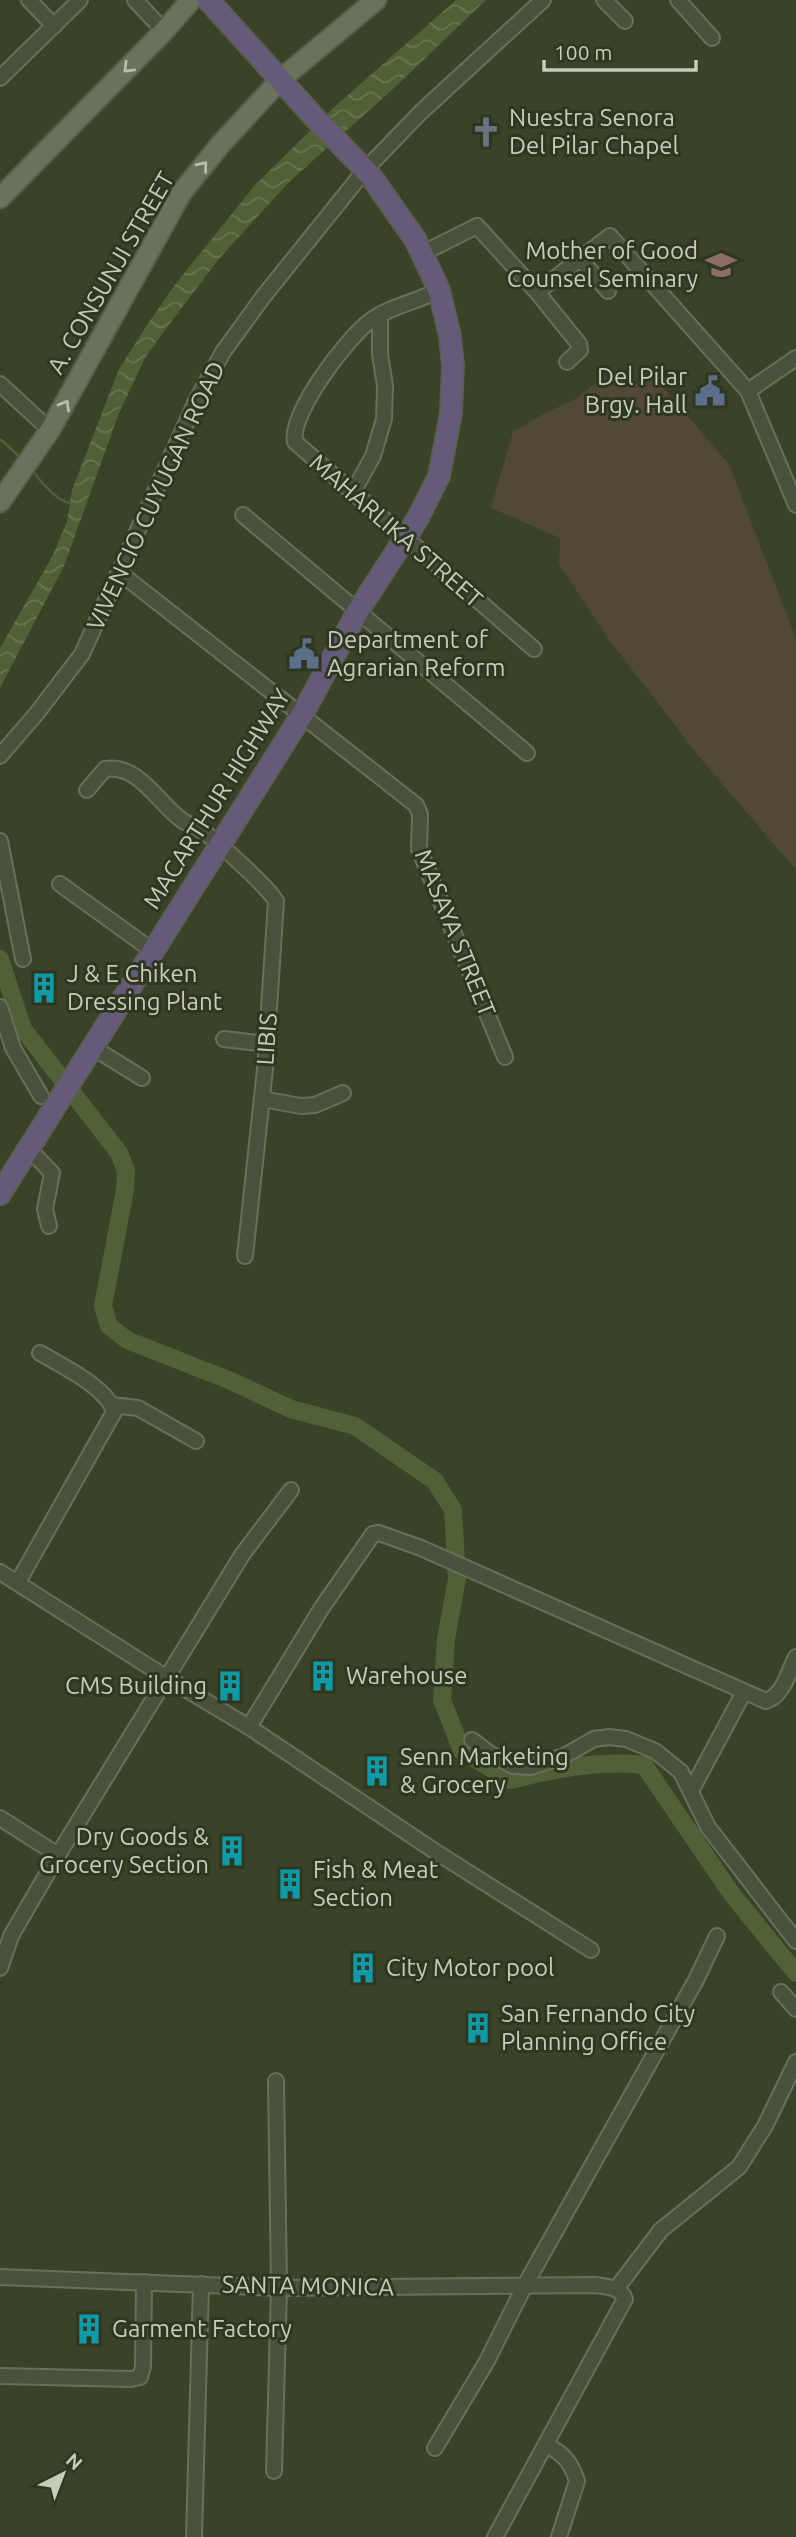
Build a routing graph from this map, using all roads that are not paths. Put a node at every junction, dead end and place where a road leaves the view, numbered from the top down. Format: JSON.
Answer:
{"nodes":[{"id":1,"x":29,"y":0,"type":"edge"},
{"id":2,"x":80,"y":0,"type":"edge"},
{"id":3,"x":135,"y":0,"type":"edge"},
{"id":4,"x":191,"y":0,"type":"edge"},
{"id":5,"x":208,"y":0,"type":"edge"},
{"id":6,"x":376,"y":0,"type":"edge"},
{"id":7,"x":544,"y":0,"type":"edge"},
{"id":8,"x":604,"y":0,"type":"edge"},
{"id":9,"x":678,"y":0,"type":"edge"},
{"id":10,"x":625,"y":21,"type":"dead end"},
{"id":11,"x":54,"y":26,"type":"junction"},
{"id":12,"x":164,"y":31,"type":"junction"},
{"id":13,"x":712,"y":38,"type":"dead end"},
{"id":14,"x":0,"y":78,"type":"edge"},
{"id":15,"x":280,"y":80,"type":"junction"},
{"id":16,"x":365,"y":170,"type":"junction"},
{"id":17,"x":0,"y":198,"type":"edge"},
{"id":18,"x":423,"y":253,"type":"junction"},
{"id":19,"x":580,"y":259,"type":"junction"},
{"id":20,"x":439,"y":290,"type":"junction"},
{"id":21,"x":608,"y":291,"type":"dead end"},
{"id":22,"x":537,"y":292,"type":"junction"},
{"id":23,"x":380,"y":315,"type":"junction"},
{"id":24,"x":796,"y":358,"type":"edge"},
{"id":25,"x":567,"y":362,"type":"dead end"},
{"id":26,"x":0,"y":384,"type":"edge"},
{"id":27,"x":748,"y":391,"type":"junction"},
{"id":28,"x":50,"y":430,"type":"junction"},
{"id":29,"x":353,"y":492,"type":"junction"},
{"id":30,"x":0,"y":502,"type":"edge"},
{"id":31,"x":796,"y":505,"type":"edge"},
{"id":32,"x":243,"y":515,"type":"dead end"},
{"id":33,"x":406,"y":539,"type":"junction"},
{"id":34,"x":120,"y":573,"type":"junction"},
{"id":35,"x":358,"y":611,"type":"junction"},
{"id":36,"x":534,"y":649,"type":"dead end"},
{"id":37,"x":302,"y":715,"type":"junction"},
{"id":38,"x":527,"y":753,"type":"dead end"},
{"id":39,"x":0,"y":756,"type":"edge"},
{"id":40,"x":87,"y":790,"type":"dead end"},
{"id":41,"x":0,"y":841,"type":"edge"},
{"id":42,"x":219,"y":846,"type":"junction"},
{"id":43,"x":60,"y":884,"type":"dead end"},
{"id":44,"x":153,"y":951,"type":"junction"},
{"id":45,"x":23,"y":958,"type":"dead end"},
{"id":46,"x":0,"y":1007,"type":"edge"},
{"id":47,"x":224,"y":1039,"type":"dead end"},
{"id":48,"x":267,"y":1044,"type":"junction"},
{"id":49,"x":92,"y":1048,"type":"junction"},
{"id":50,"x":505,"y":1057,"type":"dead end"},
{"id":51,"x":142,"y":1078,"type":"dead end"},
{"id":52,"x":343,"y":1093,"type":"dead end"},
{"id":53,"x":262,"y":1099,"type":"junction"},
{"id":54,"x":48,"y":1102,"type":"junction"},
{"id":55,"x":29,"y":1149,"type":"junction"},
{"id":56,"x":0,"y":1194,"type":"edge"},
{"id":57,"x":49,"y":1226,"type":"dead end"},
{"id":58,"x":245,"y":1256,"type":"dead end"},
{"id":59,"x":40,"y":1353,"type":"dead end"},
{"id":60,"x":112,"y":1405,"type":"junction"},
{"id":61,"x":196,"y":1441,"type":"dead end"},
{"id":62,"x":291,"y":1490,"type":"dead end"},
{"id":63,"x":0,"y":1572,"type":"edge"},
{"id":64,"x":18,"y":1582,"type":"junction"},
{"id":65,"x":796,"y":1657,"type":"edge"},
{"id":66,"x":167,"y":1678,"type":"junction"},
{"id":67,"x":744,"y":1692,"type":"junction"},
{"id":68,"x":249,"y":1727,"type":"junction"},
{"id":69,"x":472,"y":1740,"type":"dead end"},
{"id":70,"x":691,"y":1791,"type":"junction"},
{"id":71,"x":0,"y":1818,"type":"edge"},
{"id":72,"x":58,"y":1855,"type":"junction"},
{"id":73,"x":6,"y":1933,"type":"edge"},
{"id":74,"x":718,"y":1936,"type":"dead end"},
{"id":75,"x":796,"y":1941,"type":"edge"},
{"id":76,"x":591,"y":1950,"type":"dead end"},
{"id":77,"x":0,"y":1968,"type":"edge"},
{"id":78,"x":781,"y":1992,"type":"dead end"},
{"id":79,"x":796,"y":2009,"type":"edge"},
{"id":80,"x":796,"y":2062,"type":"edge"},
{"id":81,"x":276,"y":2081,"type":"dead end"},
{"id":82,"x":0,"y":2277,"type":"edge"},
{"id":83,"x":144,"y":2282,"type":"junction"},
{"id":84,"x":201,"y":2284,"type":"junction"},
{"id":85,"x":524,"y":2287,"type":"junction"},
{"id":86,"x":279,"y":2288,"type":"junction"},
{"id":87,"x":616,"y":2289,"type":"junction"},
{"id":88,"x":0,"y":2376,"type":"edge"},
{"id":89,"x":546,"y":2445,"type":"junction"},
{"id":90,"x":435,"y":2448,"type":"dead end"},
{"id":91,"x":274,"y":2471,"type":"dead end"},
{"id":92,"x":194,"y":2537,"type":"edge"},
{"id":93,"x":495,"y":2537,"type":"edge"},
{"id":94,"x":559,"y":2537,"type":"edge"}],
"edges":[{"from":1,"to":11,"type":"street"},
{"from":2,"to":11,"type":"street"},
{"from":3,"to":12,"type":"street"},
{"from":4,"to":12,"type":"main road"},
{"from":5,"to":15,"type":"highway","name":"MACARTHUR HIGHWAY"},
{"from":6,"to":15,"type":"main road","name":"A. CONSUNJI STREET"},
{"from":7,"to":16,"type":"street","name":"VIVENCIO CUYUGAN ROAD"},
{"from":8,"to":10,"type":"street"},
{"from":9,"to":13,"type":"street"},
{"from":11,"to":14,"type":"street"},
{"from":12,"to":17,"type":"main road","one_way":true},
{"from":15,"to":16,"type":"highway","name":"MACARTHUR HIGHWAY"},
{"from":28,"to":15,"type":"main road","name":"A. CONSUNJI STREET","one_way":true},
{"from":16,"to":18,"type":"highway","name":"MACARTHUR HIGHWAY"},
{"from":16,"to":34,"type":"street","name":"VIVENCIO CUYUGAN ROAD"},
{"from":18,"to":20,"type":"highway","name":"MACARTHUR HIGHWAY"},
{"from":18,"to":22,"type":"street"},
{"from":19,"to":21,"type":"street"},
{"from":19,"to":22,"type":"street"},
{"from":19,"to":27,"type":"street"},
{"from":20,"to":23,"type":"street"},
{"from":20,"to":33,"type":"highway","name":"MACARTHUR HIGHWAY"},
{"from":22,"to":25,"type":"street"},
{"from":23,"to":29,"type":"street"},
{"from":23,"to":29,"type":"street","name":"MAHARLIKA STREET"},
{"from":24,"to":27,"type":"street"},
{"from":26,"to":28,"type":"street"},
{"from":27,"to":31,"type":"street"},
{"from":28,"to":30,"type":"main road","name":"A. CONSUNJI STREET"},
{"from":29,"to":33,"type":"street","name":"MAHARLIKA STREET"},
{"from":32,"to":35,"type":"street"},
{"from":33,"to":35,"type":"highway","name":"MACARTHUR HIGHWAY"},
{"from":33,"to":36,"type":"street","name":"MAHARLIKA STREET"},
{"from":34,"to":37,"type":"street","name":"MASAYA STREET"},
{"from":34,"to":39,"type":"street","name":"VIVENCIO CUYUGAN ROAD"},
{"from":35,"to":37,"type":"highway","name":"MACARTHUR HIGHWAY"},
{"from":35,"to":38,"type":"street"},
{"from":37,"to":42,"type":"highway","name":"MACARTHUR HIGHWAY"},
{"from":37,"to":50,"type":"street","name":"MASAYA STREET"},
{"from":40,"to":42,"type":"street","name":"LIBIS"},
{"from":41,"to":45,"type":"street"},
{"from":42,"to":44,"type":"highway","name":"MACARTHUR HIGHWAY"},
{"from":42,"to":48,"type":"street","name":"LIBIS"},
{"from":43,"to":44,"type":"street"},
{"from":44,"to":49,"type":"highway","name":"MACARTHUR HIGHWAY"},
{"from":46,"to":54,"type":"street"},
{"from":47,"to":48,"type":"street"},
{"from":48,"to":53,"type":"street","name":"LIBIS"},
{"from":49,"to":51,"type":"street"},
{"from":49,"to":54,"type":"highway","name":"MACARTHUR HIGHWAY"},
{"from":52,"to":53,"type":"street"},
{"from":53,"to":58,"type":"street","name":"LIBIS"},
{"from":54,"to":55,"type":"highway","name":"MACARTHUR HIGHWAY"},
{"from":55,"to":56,"type":"highway","name":"MACARTHUR HIGHWAY"},
{"from":55,"to":57,"type":"street"},
{"from":59,"to":60,"type":"street"},
{"from":60,"to":61,"type":"street"},
{"from":60,"to":64,"type":"street"},
{"from":62,"to":66,"type":"street"},
{"from":63,"to":64,"type":"street"},
{"from":64,"to":66,"type":"street"},
{"from":65,"to":67,"type":"street"},
{"from":66,"to":68,"type":"street"},
{"from":66,"to":72,"type":"street"},
{"from":67,"to":68,"type":"street"},
{"from":67,"to":70,"type":"street"},
{"from":68,"to":76,"type":"street"},
{"from":69,"to":70,"type":"street"},
{"from":70,"to":75,"type":"street"},
{"from":71,"to":72,"type":"street"},
{"from":72,"to":73,"type":"street"},
{"from":73,"to":77,"type":"street"},
{"from":74,"to":85,"type":"street"},
{"from":78,"to":79,"type":"street"},
{"from":80,"to":87,"type":"street"},
{"from":81,"to":86,"type":"street"},
{"from":82,"to":83,"type":"street","name":"SANTA MONICA"},
{"from":83,"to":84,"type":"street","name":"SANTA MONICA"},
{"from":83,"to":88,"type":"street"},
{"from":84,"to":86,"type":"street","name":"SANTA MONICA"},
{"from":84,"to":92,"type":"street"},
{"from":85,"to":86,"type":"street","name":"SANTA MONICA"},
{"from":85,"to":87,"type":"street","name":"SANTA MONICA"},
{"from":85,"to":90,"type":"street"},
{"from":86,"to":91,"type":"street"},
{"from":87,"to":89,"type":"street"},
{"from":89,"to":93,"type":"street"},
{"from":89,"to":94,"type":"street"}]}
